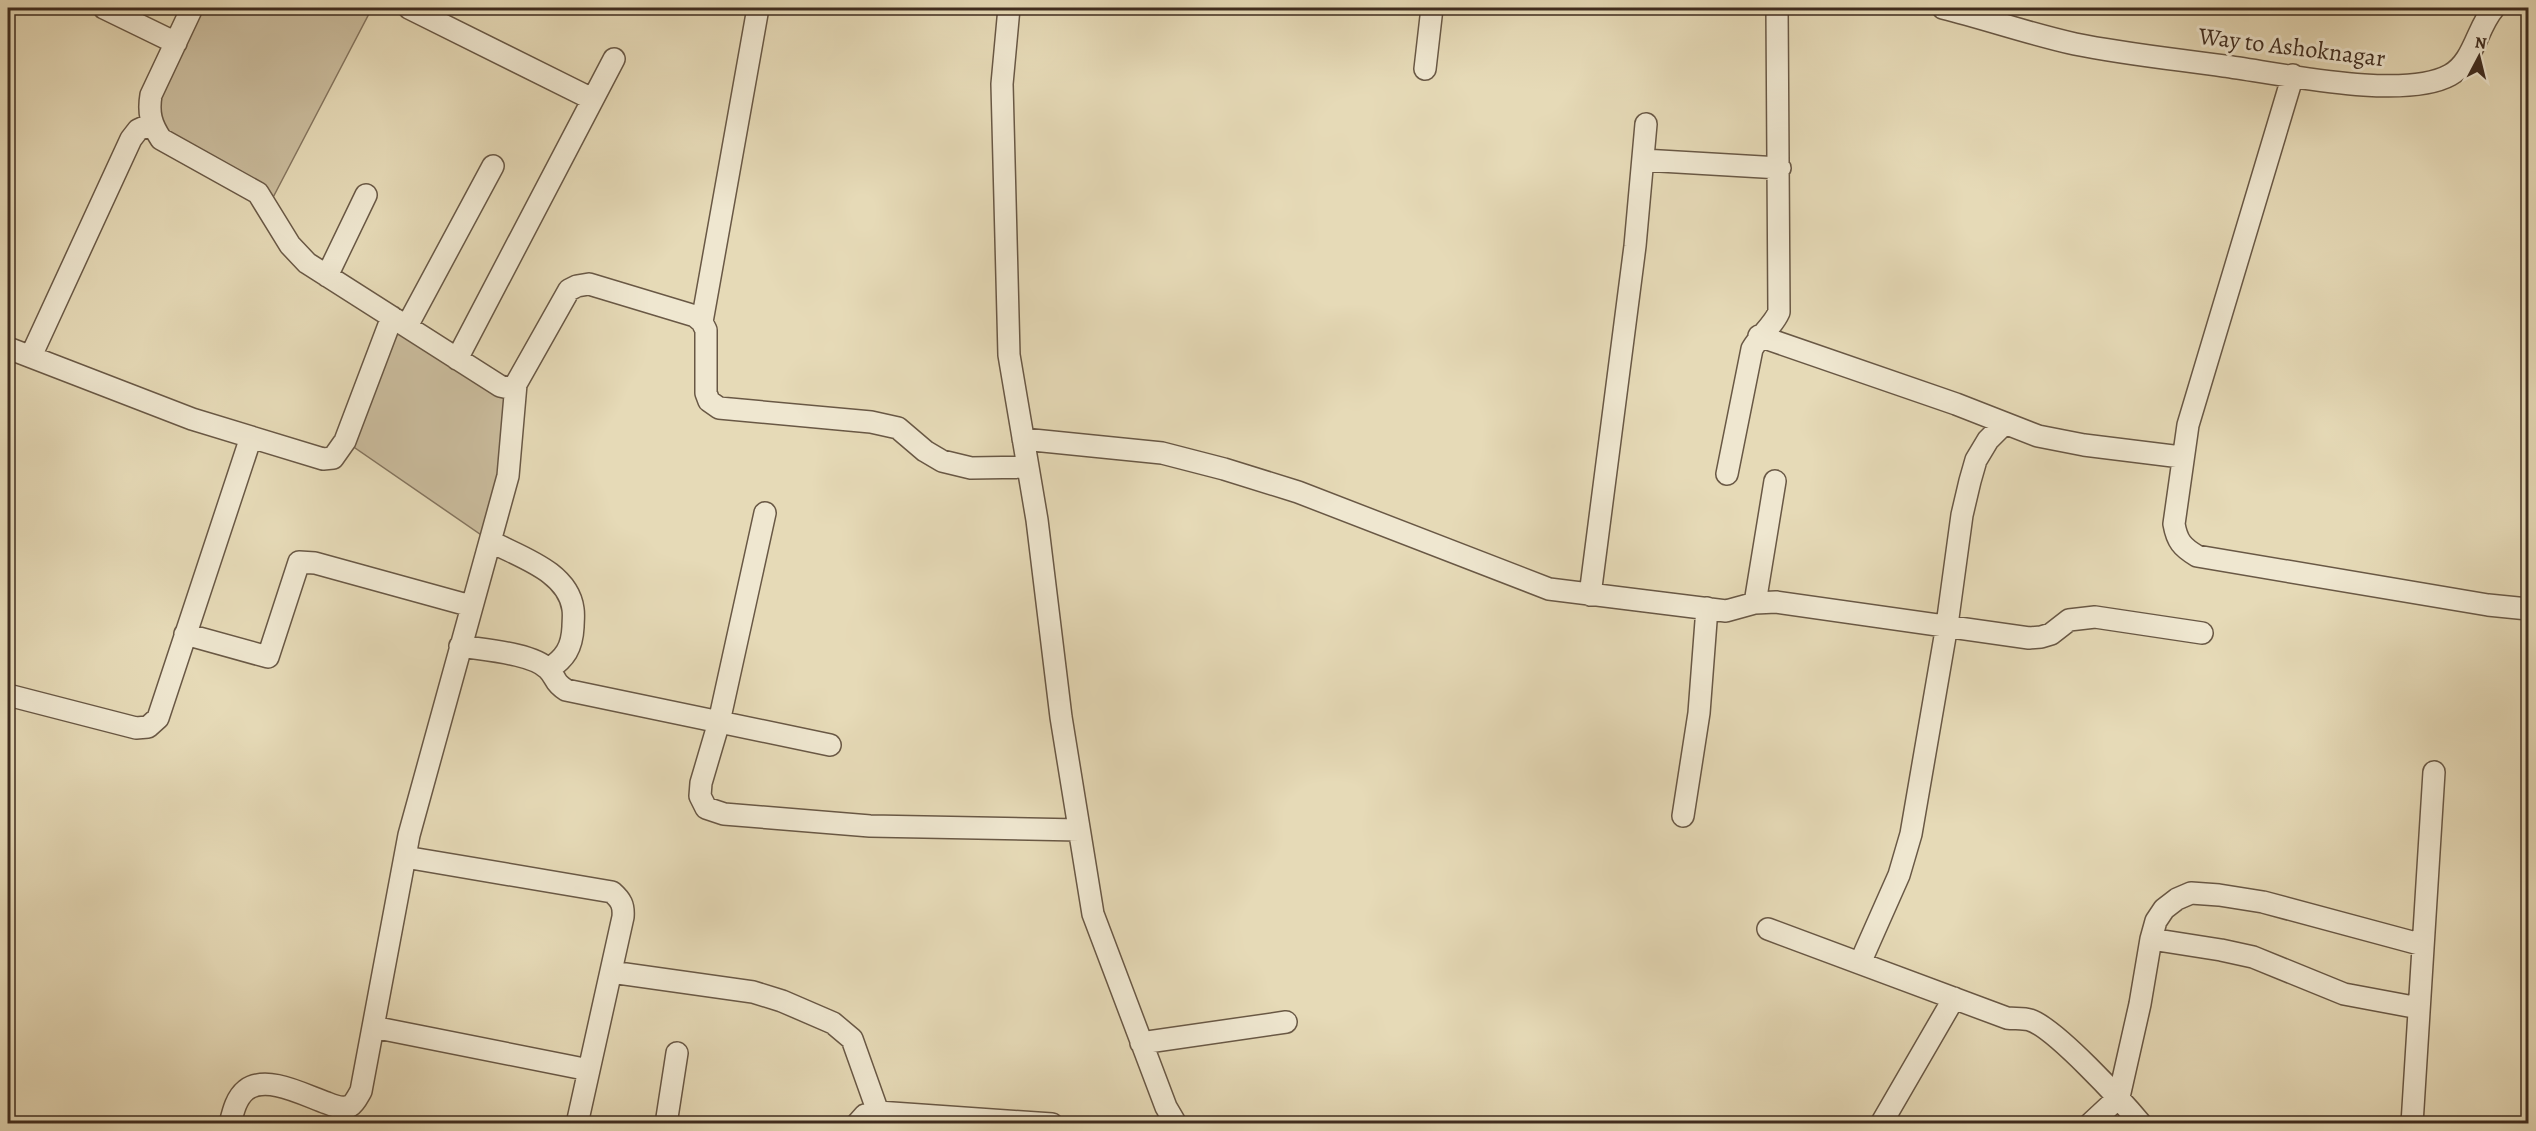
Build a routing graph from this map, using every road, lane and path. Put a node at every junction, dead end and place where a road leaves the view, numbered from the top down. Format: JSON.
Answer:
{"nodes":[{"id":1,"x":104,"y":8,"type":"edge"},
{"id":2,"x":192,"y":8,"type":"edge"},
{"id":3,"x":409,"y":8,"type":"edge"},
{"id":4,"x":758,"y":8,"type":"edge"},
{"id":5,"x":1009,"y":8,"type":"edge"},
{"id":6,"x":1432,"y":8,"type":"edge"},
{"id":7,"x":1777,"y":8,"type":"edge"},
{"id":8,"x":1943,"y":8,"type":"edge"},
{"id":9,"x":2494,"y":8,"type":"edge"},
{"id":10,"x":176,"y":43,"type":"junction"},
{"id":11,"x":614,"y":59,"type":"dead end"},
{"id":12,"x":1425,"y":69,"type":"dead end"},
{"id":13,"x":2293,"y":75,"type":"junction"},
{"id":14,"x":592,"y":99,"type":"junction"},
{"id":15,"x":151,"y":124,"type":"junction"},
{"id":16,"x":1646,"y":124,"type":"dead end"},
{"id":17,"x":1643,"y":160,"type":"junction"},
{"id":18,"x":493,"y":166,"type":"dead end"},
{"id":19,"x":1780,"y":168,"type":"junction"},
{"id":20,"x":366,"y":195,"type":"dead end"},
{"id":21,"x":327,"y":276,"type":"junction"},
{"id":22,"x":400,"y":322,"type":"junction"},
{"id":23,"x":702,"y":322,"type":"junction"},
{"id":24,"x":1759,"y":336,"type":"junction"},
{"id":25,"x":8,"y":348,"type":"edge"},
{"id":26,"x":31,"y":356,"type":"junction"},
{"id":27,"x":457,"y":358,"type":"junction"},
{"id":28,"x":516,"y":384,"type":"junction"},
{"id":29,"x":2004,"y":424,"type":"junction"},
{"id":30,"x":251,"y":437,"type":"junction"},
{"id":31,"x":1023,"y":439,"type":"junction"},
{"id":32,"x":2181,"y":457,"type":"junction"},
{"id":33,"x":1028,"y":467,"type":"junction"},
{"id":34,"x":1726,"y":474,"type":"dead end"},
{"id":35,"x":1774,"y":481,"type":"dead end"},
{"id":36,"x":765,"y":513,"type":"dead end"},
{"id":37,"x":490,"y":541,"type":"junction"},
{"id":38,"x":1590,"y":595,"type":"junction"},
{"id":39,"x":1755,"y":603,"type":"junction"},
{"id":40,"x":471,"y":606,"type":"junction"},
{"id":41,"x":1707,"y":608,"type":"junction"},
{"id":42,"x":2529,"y":609,"type":"edge"},
{"id":43,"x":1947,"y":626,"type":"junction"},
{"id":44,"x":2202,"y":633,"type":"dead end"},
{"id":45,"x":185,"y":634,"type":"junction"},
{"id":46,"x":460,"y":646,"type":"junction"},
{"id":47,"x":549,"y":669,"type":"junction"},
{"id":48,"x":8,"y":695,"type":"edge"},
{"id":49,"x":719,"y":722,"type":"junction"},
{"id":50,"x":830,"y":745,"type":"dead end"},
{"id":51,"x":2434,"y":772,"type":"dead end"},
{"id":52,"x":1683,"y":816,"type":"dead end"},
{"id":53,"x":1079,"y":830,"type":"junction"},
{"id":54,"x":405,"y":857,"type":"junction"},
{"id":55,"x":1768,"y":929,"type":"dead end"},
{"id":56,"x":2151,"y":939,"type":"junction"},
{"id":57,"x":2423,"y":945,"type":"junction"},
{"id":58,"x":1860,"y":963,"type":"junction"},
{"id":59,"x":611,"y":972,"type":"junction"},
{"id":60,"x":1954,"y":998,"type":"junction"},
{"id":61,"x":2419,"y":1008,"type":"junction"},
{"id":62,"x":1286,"y":1023,"type":"dead end"},
{"id":63,"x":373,"y":1027,"type":"junction"},
{"id":64,"x":1141,"y":1043,"type":"junction"},
{"id":65,"x":677,"y":1053,"type":"dead end"},
{"id":66,"x":589,"y":1070,"type":"junction"},
{"id":67,"x":2119,"y":1096,"type":"junction"},
{"id":68,"x":878,"y":1112,"type":"junction"},
{"id":69,"x":230,"y":1124,"type":"edge"},
{"id":70,"x":577,"y":1124,"type":"edge"},
{"id":71,"x":666,"y":1124,"type":"edge"},
{"id":72,"x":857,"y":1124,"type":"edge"},
{"id":73,"x":1052,"y":1124,"type":"edge"},
{"id":74,"x":1176,"y":1124,"type":"edge"},
{"id":75,"x":1881,"y":1124,"type":"edge"},
{"id":76,"x":2090,"y":1124,"type":"edge"},
{"id":77,"x":2141,"y":1124,"type":"edge"},
{"id":78,"x":2412,"y":1124,"type":"edge"}],
"edges":[{"from":1,"to":10,"type":"street"},
{"from":2,"to":10,"type":"street"},
{"from":3,"to":14,"type":"street"},
{"from":4,"to":23,"type":"street"},
{"from":5,"to":31,"type":"street"},
{"from":6,"to":12,"type":"street"},
{"from":7,"to":19,"type":"street"},
{"from":8,"to":13,"type":"street","name":"Way to Ashoknagar"},
{"from":9,"to":13,"type":"street","name":"Way to Ashoknagar"},
{"from":10,"to":15,"type":"street"},
{"from":11,"to":14,"type":"street"},
{"from":13,"to":32,"type":"street"},
{"from":14,"to":27,"type":"street"},
{"from":15,"to":21,"type":"street"},
{"from":15,"to":26,"type":"street"},
{"from":16,"to":17,"type":"street"},
{"from":17,"to":19,"type":"street"},
{"from":17,"to":38,"type":"street"},
{"from":18,"to":22,"type":"street"},
{"from":19,"to":24,"type":"street"},
{"from":20,"to":21,"type":"street"},
{"from":21,"to":22,"type":"street"},
{"from":22,"to":27,"type":"street"},
{"from":22,"to":30,"type":"street"},
{"from":23,"to":28,"type":"street"},
{"from":23,"to":33,"type":"street"},
{"from":24,"to":29,"type":"street"},
{"from":24,"to":34,"type":"street"},
{"from":25,"to":26,"type":"street"},
{"from":26,"to":30,"type":"street"},
{"from":27,"to":28,"type":"street"},
{"from":28,"to":37,"type":"street"},
{"from":29,"to":32,"type":"street"},
{"from":29,"to":43,"type":"street"},
{"from":30,"to":45,"type":"street"},
{"from":31,"to":33,"type":"street"},
{"from":31,"to":38,"type":"street"},
{"from":32,"to":42,"type":"street"},
{"from":33,"to":53,"type":"street"},
{"from":35,"to":39,"type":"street"},
{"from":36,"to":49,"type":"street"},
{"from":37,"to":40,"type":"street"},
{"from":37,"to":47,"type":"street"},
{"from":38,"to":41,"type":"street"},
{"from":39,"to":41,"type":"street"},
{"from":39,"to":43,"type":"street"},
{"from":40,"to":45,"type":"street"},
{"from":40,"to":46,"type":"street"},
{"from":41,"to":52,"type":"street"},
{"from":43,"to":44,"type":"street"},
{"from":43,"to":58,"type":"street"},
{"from":45,"to":48,"type":"street"},
{"from":46,"to":47,"type":"street"},
{"from":46,"to":54,"type":"street"},
{"from":47,"to":49,"type":"street"},
{"from":49,"to":50,"type":"street"},
{"from":49,"to":53,"type":"street"},
{"from":51,"to":57,"type":"street"},
{"from":53,"to":64,"type":"street"},
{"from":54,"to":59,"type":"street"},
{"from":54,"to":63,"type":"street"},
{"from":55,"to":58,"type":"street"},
{"from":56,"to":57,"type":"street"},
{"from":56,"to":61,"type":"street"},
{"from":56,"to":67,"type":"street"},
{"from":57,"to":61,"type":"street"},
{"from":58,"to":60,"type":"street"},
{"from":59,"to":66,"type":"street"},
{"from":59,"to":68,"type":"street"},
{"from":60,"to":67,"type":"street"},
{"from":60,"to":75,"type":"street"},
{"from":61,"to":78,"type":"street"},
{"from":62,"to":64,"type":"street"},
{"from":63,"to":66,"type":"street"},
{"from":63,"to":69,"type":"street"},
{"from":64,"to":74,"type":"street"},
{"from":65,"to":71,"type":"street"},
{"from":66,"to":70,"type":"street"},
{"from":67,"to":76,"type":"street"},
{"from":67,"to":77,"type":"street"},
{"from":68,"to":72,"type":"street"},
{"from":68,"to":73,"type":"street"}]}
